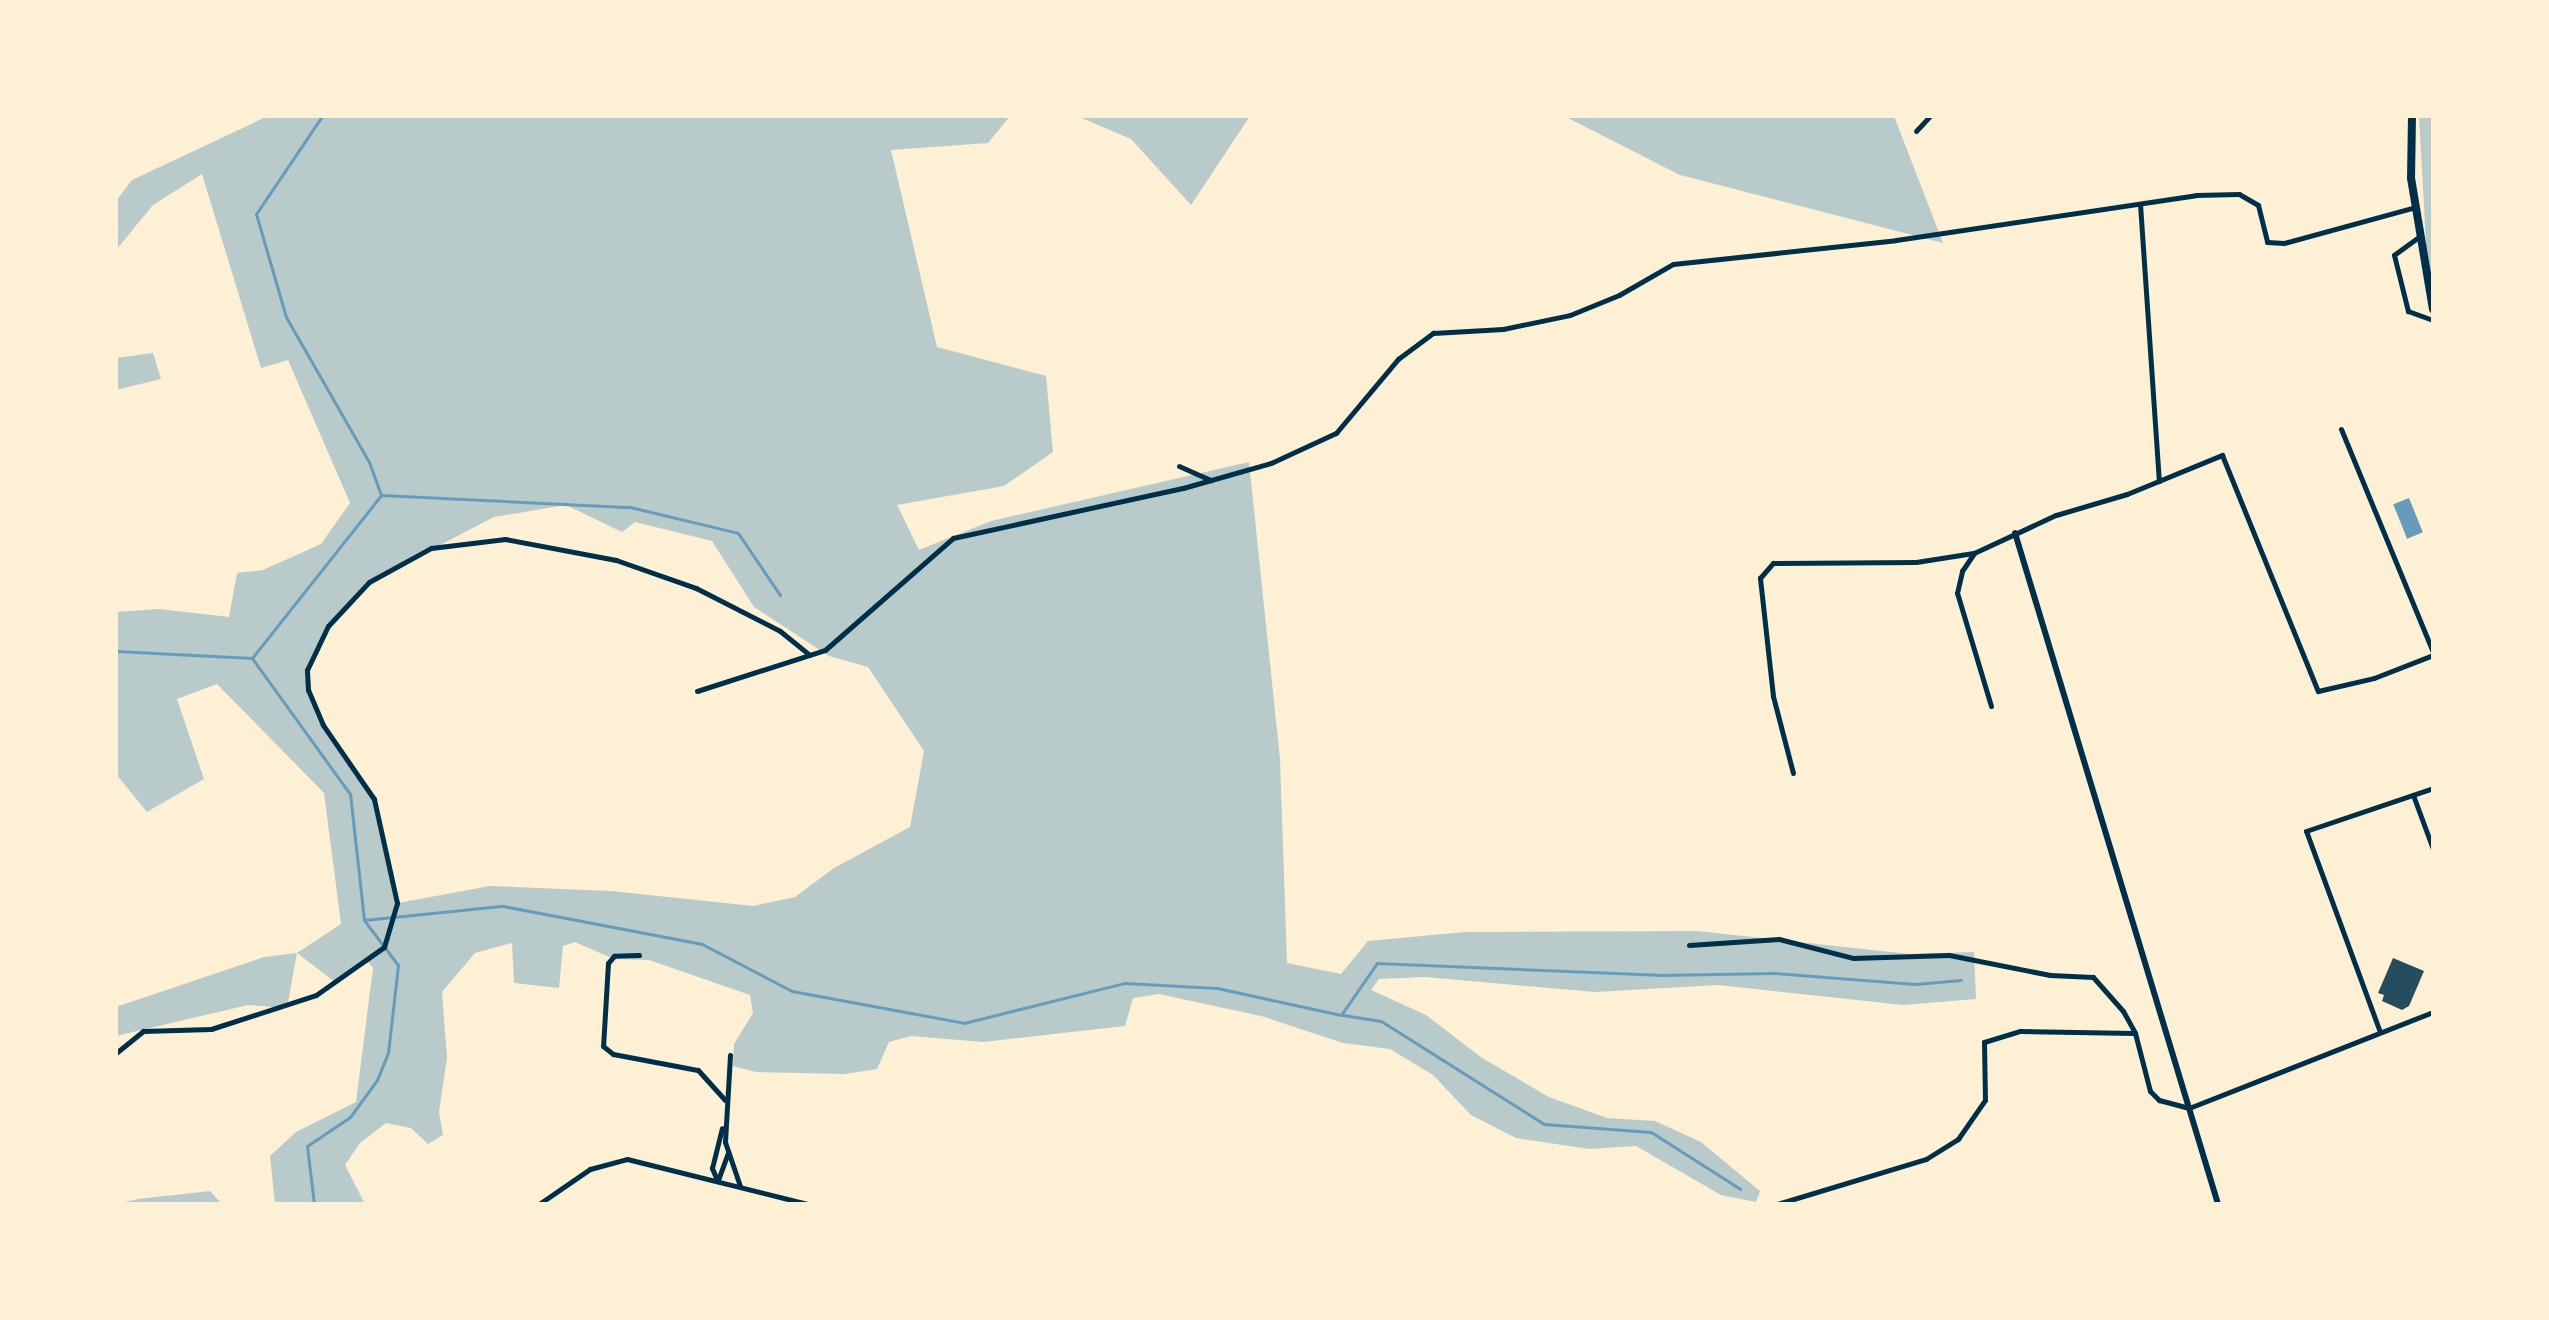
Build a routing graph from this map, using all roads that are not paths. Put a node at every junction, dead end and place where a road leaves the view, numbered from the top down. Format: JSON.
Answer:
{"nodes":[{"id":1,"x":1930,"y":116,"type":"edge"},
{"id":2,"x":2412,"y":116,"type":"edge"},
{"id":3,"x":1916,"y":131,"type":"dead end"},
{"id":4,"x":2140,"y":204,"type":"junction"},
{"id":5,"x":2416,"y":207,"type":"junction"},
{"id":6,"x":2420,"y":235,"type":"junction"},
{"id":7,"x":2433,"y":300,"type":"edge"},
{"id":8,"x":2433,"y":308,"type":"edge"},
{"id":9,"x":2433,"y":320,"type":"edge"},
{"id":10,"x":2341,"y":429,"type":"dead end"},
{"id":11,"x":1179,"y":466,"type":"dead end"},
{"id":12,"x":1212,"y":480,"type":"junction"},
{"id":13,"x":2159,"y":481,"type":"junction"},
{"id":14,"x":2015,"y":533,"type":"junction"},
{"id":15,"x":1974,"y":553,"type":"junction"},
{"id":16,"x":2433,"y":653,"type":"edge"},
{"id":17,"x":810,"y":655,"type":"junction"},
{"id":18,"x":697,"y":691,"type":"dead end"},
{"id":19,"x":1991,"y":706,"type":"dead end"},
{"id":20,"x":1793,"y":773,"type":"dead end"},
{"id":21,"x":2433,"y":788,"type":"edge"},
{"id":22,"x":2413,"y":795,"type":"junction"},
{"id":23,"x":2433,"y":849,"type":"edge"},
{"id":24,"x":1689,"y":945,"type":"dead end"},
{"id":25,"x":639,"y":955,"type":"dead end"},
{"id":26,"x":2433,"y":1012,"type":"edge"},
{"id":27,"x":2380,"y":1032,"type":"junction"},
{"id":28,"x":2135,"y":1033,"type":"junction"},
{"id":29,"x":116,"y":1053,"type":"edge"},
{"id":30,"x":730,"y":1055,"type":"dead end"},
{"id":31,"x":725,"y":1100,"type":"junction"},
{"id":32,"x":2189,"y":1108,"type":"junction"},
{"id":33,"x":724,"y":1120,"type":"junction"},
{"id":34,"x":728,"y":1151,"type":"junction"},
{"id":35,"x":717,"y":1181,"type":"junction"},
{"id":36,"x":741,"y":1187,"type":"junction"},
{"id":37,"x":539,"y":1204,"type":"edge"},
{"id":38,"x":807,"y":1204,"type":"edge"},
{"id":39,"x":1777,"y":1204,"type":"edge"},
{"id":40,"x":2218,"y":1204,"type":"edge"}],
"edges":[{"from":1,"to":3,"type":"street"},
{"from":2,"to":5,"type":"main road"},
{"from":4,"to":5,"type":"street"},
{"from":4,"to":12,"type":"street"},
{"from":4,"to":13,"type":"street"},
{"from":5,"to":6,"type":"main road"},
{"from":6,"to":8,"type":"main road"},
{"from":6,"to":9,"type":"street"},
{"from":7,"to":8,"type":"street"},
{"from":10,"to":16,"type":"street"},
{"from":11,"to":12,"type":"street"},
{"from":12,"to":17,"type":"street"},
{"from":13,"to":14,"type":"street"},
{"from":13,"to":16,"type":"street"},
{"from":14,"to":15,"type":"street"},
{"from":14,"to":32,"type":"street"},
{"from":15,"to":19,"type":"street"},
{"from":15,"to":20,"type":"street"},
{"from":17,"to":18,"type":"street"},
{"from":17,"to":29,"type":"street"},
{"from":21,"to":22,"type":"street"},
{"from":22,"to":23,"type":"street"},
{"from":22,"to":27,"type":"street"},
{"from":24,"to":28,"type":"street"},
{"from":25,"to":31,"type":"street"},
{"from":26,"to":27,"type":"street"},
{"from":27,"to":32,"type":"street"},
{"from":28,"to":32,"type":"street"},
{"from":28,"to":39,"type":"street"},
{"from":30,"to":31,"type":"street"},
{"from":31,"to":33,"type":"street"},
{"from":32,"to":40,"type":"street"},
{"from":33,"to":34,"type":"street"},
{"from":33,"to":35,"type":"street"},
{"from":34,"to":35,"type":"street"},
{"from":34,"to":36,"type":"street"},
{"from":35,"to":36,"type":"street"},
{"from":35,"to":37,"type":"street"},
{"from":36,"to":38,"type":"street"}]}
